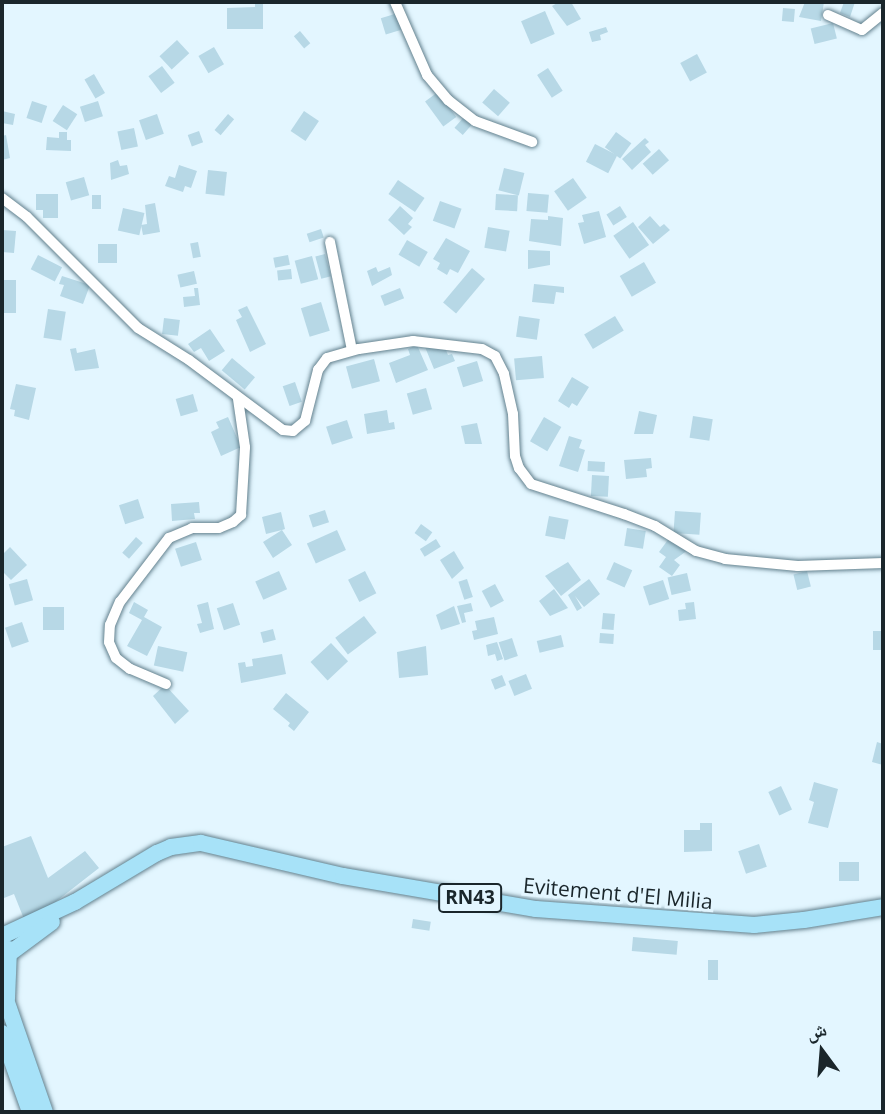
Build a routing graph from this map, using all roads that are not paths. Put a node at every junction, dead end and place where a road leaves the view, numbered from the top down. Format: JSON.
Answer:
{"nodes":[{"id":1,"x":395,"y":2,"type":"edge"},
{"id":2,"x":883,"y":13,"type":"edge"},
{"id":3,"x":828,"y":15,"type":"dead end"},
{"id":4,"x":533,"y":142,"type":"dead end"},
{"id":5,"x":2,"y":198,"type":"edge"},
{"id":6,"x":330,"y":242,"type":"dead end"},
{"id":7,"x":352,"y":350,"type":"junction"},
{"id":8,"x":238,"y":399,"type":"junction"},
{"id":9,"x":883,"y":563,"type":"edge"},
{"id":10,"x":166,"y":684,"type":"dead end"},
{"id":11,"x":75,"y":902,"type":"junction"},
{"id":12,"x":883,"y":907,"type":"edge"},
{"id":13,"x":2,"y":936,"type":"edge"},
{"id":14,"x":6,"y":956,"type":"edge"},
{"id":15,"x":2,"y":988,"type":"edge"},
{"id":16,"x":9,"y":1016,"type":"junction"},
{"id":17,"x":2,"y":1033,"type":"edge"},
{"id":18,"x":30,"y":1112,"type":"edge"},
{"id":19,"x":45,"y":1112,"type":"edge"}],
"edges":[{"from":1,"to":4,"type":"street"},
{"from":2,"to":3,"type":"street"},
{"from":5,"to":8,"type":"street"},
{"from":6,"to":7,"type":"street"},
{"from":7,"to":8,"type":"street"},
{"from":7,"to":9,"type":"street"},
{"from":8,"to":10,"type":"street"},
{"from":11,"to":12,"type":"main road","name":"Evitement d'El Milia","number":"RN43"},
{"from":11,"to":13,"type":"main road","name":"Evitement d'El Milia","number":"RN43"},
{"from":11,"to":14,"type":"main road","name":"Evitement d'El Milia","number":"RN43"},
{"from":13,"to":14,"type":"main road"},
{"from":14,"to":16,"type":"main road"},
{"from":15,"to":16,"type":"main road"},
{"from":16,"to":19,"type":"main road"},
{"from":17,"to":18,"type":"main road"}]}
